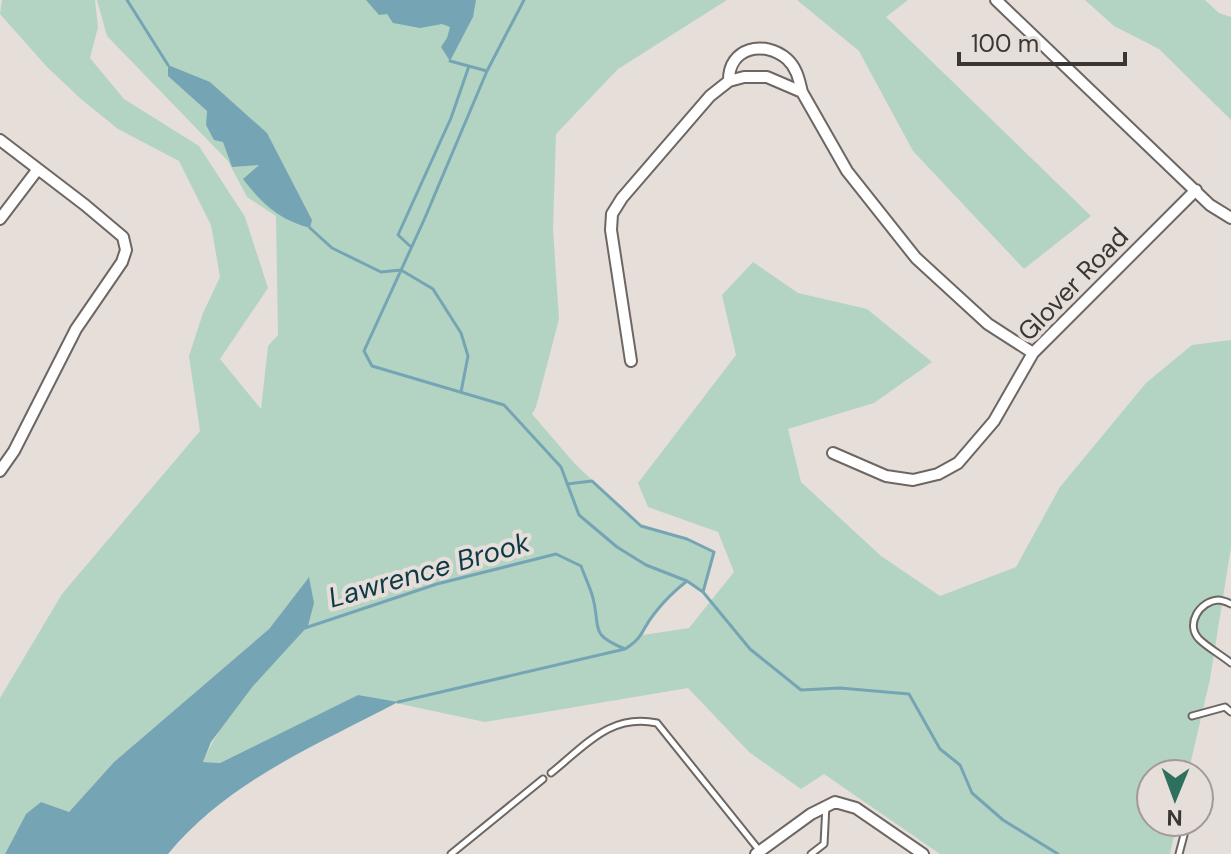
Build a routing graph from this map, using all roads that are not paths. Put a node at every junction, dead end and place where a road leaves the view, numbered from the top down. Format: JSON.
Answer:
{"nodes":[{"id":1,"x":996,"y":0,"type":"edge"},
{"id":2,"x":729,"y":81,"type":"junction"},
{"id":3,"x":802,"y":92,"type":"junction"},
{"id":4,"x":0,"y":140,"type":"edge"},
{"id":5,"x":38,"y":169,"type":"junction"},
{"id":6,"x":1196,"y":190,"type":"junction"},
{"id":7,"x":1231,"y":218,"type":"edge"},
{"id":8,"x":0,"y":219,"type":"edge"},
{"id":9,"x":1033,"y":353,"type":"junction"},
{"id":10,"x":631,"y":361,"type":"dead end"},
{"id":11,"x":833,"y":453,"type":"dead end"},
{"id":12,"x":0,"y":471,"type":"edge"},
{"id":13,"x":1231,"y":604,"type":"edge"},
{"id":14,"x":1231,"y":663,"type":"edge"},
{"id":15,"x":1231,"y":712,"type":"edge"},
{"id":16,"x":1192,"y":716,"type":"dead end"},
{"id":17,"x":551,"y":773,"type":"dead end"},
{"id":18,"x":543,"y":779,"type":"dead end"},
{"id":19,"x":826,"y":804,"type":"junction"},
{"id":20,"x":758,"y":852,"type":"edge"},
{"id":21,"x":451,"y":854,"type":"edge"},
{"id":22,"x":811,"y":854,"type":"edge"},
{"id":23,"x":923,"y":854,"type":"edge"}],
"edges":[{"from":1,"to":6,"type":"street"},
{"from":2,"to":3,"type":"street"},
{"from":2,"to":3,"type":"street"},
{"from":2,"to":10,"type":"street"},
{"from":3,"to":9,"type":"street"},
{"from":4,"to":5,"type":"street"},
{"from":5,"to":8,"type":"street"},
{"from":5,"to":12,"type":"street"},
{"from":6,"to":7,"type":"street"},
{"from":6,"to":9,"type":"street","name":"Glover Road"},
{"from":9,"to":11,"type":"street","name":"Glover Road"},
{"from":13,"to":14,"type":"lane"},
{"from":15,"to":16,"type":"lane"},
{"from":17,"to":20,"type":"lane"},
{"from":18,"to":21,"type":"lane"},
{"from":19,"to":20,"type":"street"},
{"from":19,"to":22,"type":"lane"},
{"from":19,"to":23,"type":"street"}]}
